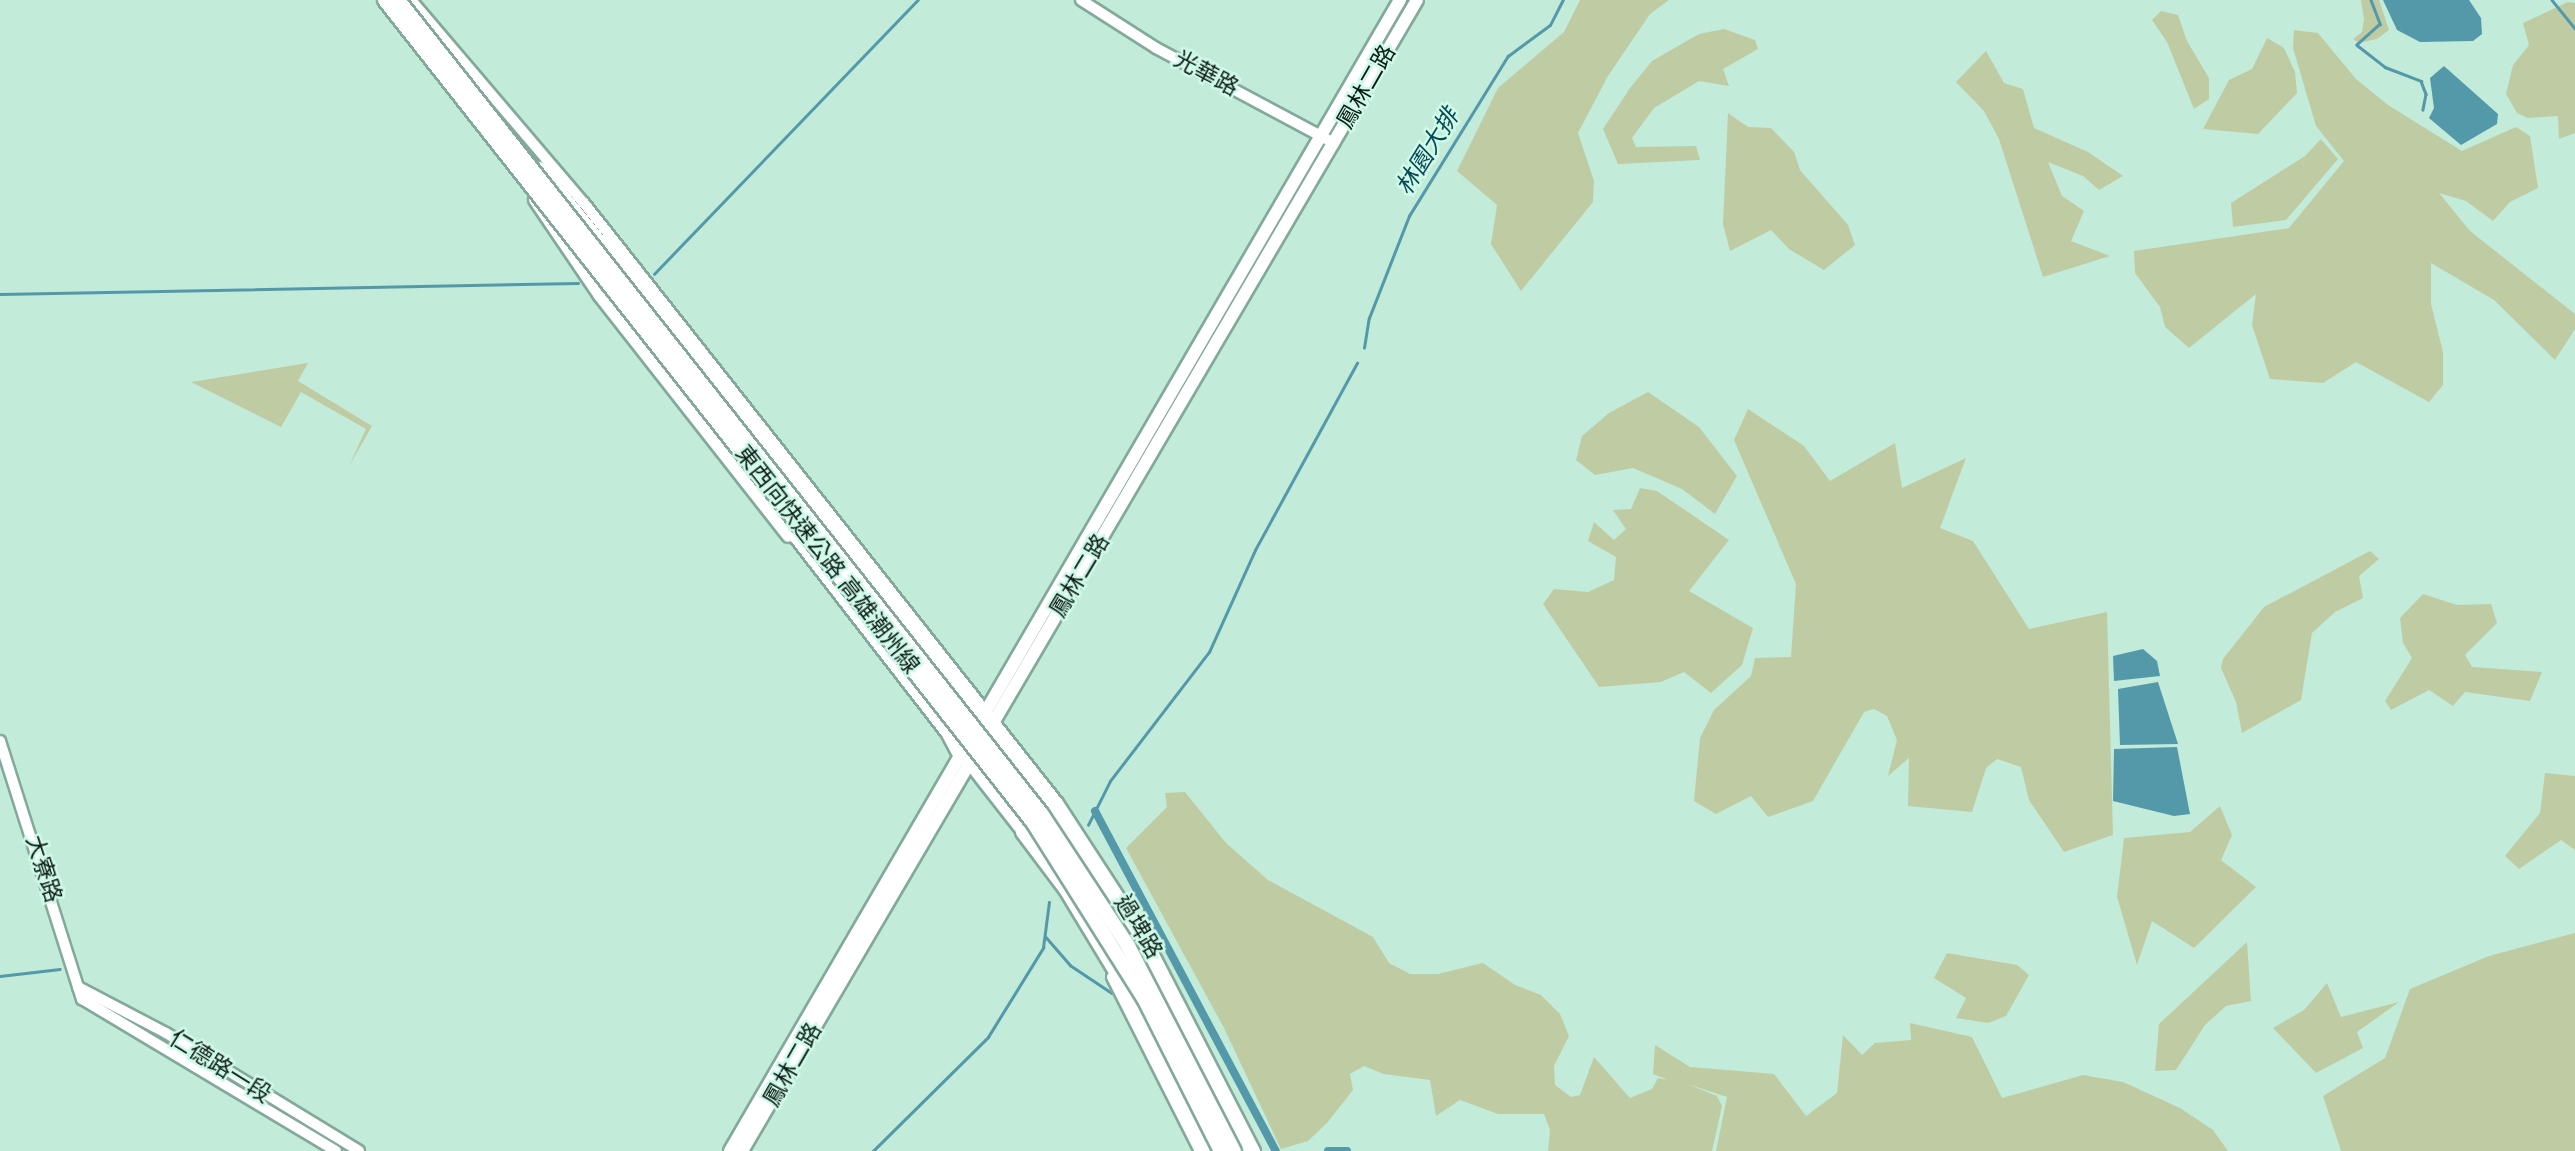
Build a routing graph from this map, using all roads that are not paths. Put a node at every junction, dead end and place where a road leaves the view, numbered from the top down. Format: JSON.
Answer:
{"nodes":[{"id":1,"x":377,"y":0,"type":"edge"},
{"id":2,"x":385,"y":0,"type":"edge"},
{"id":3,"x":398,"y":0,"type":"edge"},
{"id":4,"x":411,"y":0,"type":"edge"},
{"id":5,"x":1081,"y":0,"type":"edge"},
{"id":6,"x":1400,"y":0,"type":"edge"},
{"id":7,"x":1417,"y":0,"type":"edge"},
{"id":8,"x":491,"y":116,"type":"junction"},
{"id":9,"x":1321,"y":135,"type":"junction"},
{"id":10,"x":1334,"y":143,"type":"junction"},
{"id":11,"x":547,"y":205,"type":"junction"},
{"id":12,"x":988,"y":717,"type":"junction"},
{"id":13,"x":0,"y":741,"type":"edge"},
{"id":14,"x":964,"y":759,"type":"junction"},
{"id":15,"x":1023,"y":832,"type":"junction"},
{"id":16,"x":78,"y":987,"type":"junction"},
{"id":17,"x":82,"y":999,"type":"joint"},
{"id":18,"x":336,"y":1151,"type":"edge"},
{"id":19,"x":359,"y":1151,"type":"edge"},
{"id":20,"x":730,"y":1151,"type":"edge"},
{"id":21,"x":742,"y":1151,"type":"edge"},
{"id":22,"x":1200,"y":1151,"type":"edge"},
{"id":23,"x":1210,"y":1151,"type":"edge"},
{"id":24,"x":1221,"y":1151,"type":"edge"},
{"id":25,"x":1234,"y":1151,"type":"edge"},
{"id":26,"x":1245,"y":1151,"type":"edge"},
{"id":27,"x":1255,"y":1151,"type":"edge"}],
"edges":[{"from":1,"to":14,"type":"main road","name":"過埤路"},
{"from":2,"to":11,"type":"highway","name":"東西向快速公路 高雄潮州線","bridge":true},
{"from":3,"to":8,"type":"highway","name":"東西向快速公路 高雄潮州線","bridge":true},
{"from":4,"to":12,"type":"main road","name":"過埤路"},
{"from":5,"to":9,"type":"street","name":"光華路"},
{"from":6,"to":9,"type":"main road","name":"鳳林二路"},
{"from":7,"to":10,"type":"main road","name":"鳳林二路"},
{"from":8,"to":12,"type":"highway","bridge":true},
{"from":8,"to":25,"type":"highway","name":"東西向快速公路 高雄潮州線","bridge":true},
{"from":9,"to":10,"type":"street","name":"光華路"},
{"from":9,"to":12,"type":"main road","name":"鳳林二路"},
{"from":10,"to":12,"type":"main road","name":"鳳林二路"},
{"from":11,"to":14,"type":"highway","bridge":true},
{"from":11,"to":24,"type":"highway","name":"東西向快速公路 高雄潮州線","bridge":true},
{"from":12,"to":14,"type":"main road","name":"鳳林二路"},
{"from":12,"to":26,"type":"highway"},
{"from":12,"to":27,"type":"main road","name":"過埤路"},
{"from":13,"to":16,"type":"street","name":"大寮路"},
{"from":14,"to":15,"type":"main road","name":"過埤路"},
{"from":14,"to":20,"type":"main road","name":"鳳林二路"},
{"from":14,"to":21,"type":"main road","name":"鳳林二路"},
{"from":15,"to":22,"type":"main road","name":"過埤路"},
{"from":15,"to":23,"type":"highway"},
{"from":16,"to":17,"type":"street","name":"大寮路"},
{"from":16,"to":19,"type":"street","name":"仁德路一段"},
{"from":17,"to":18,"type":"street","name":"仁德路一段"}]}
